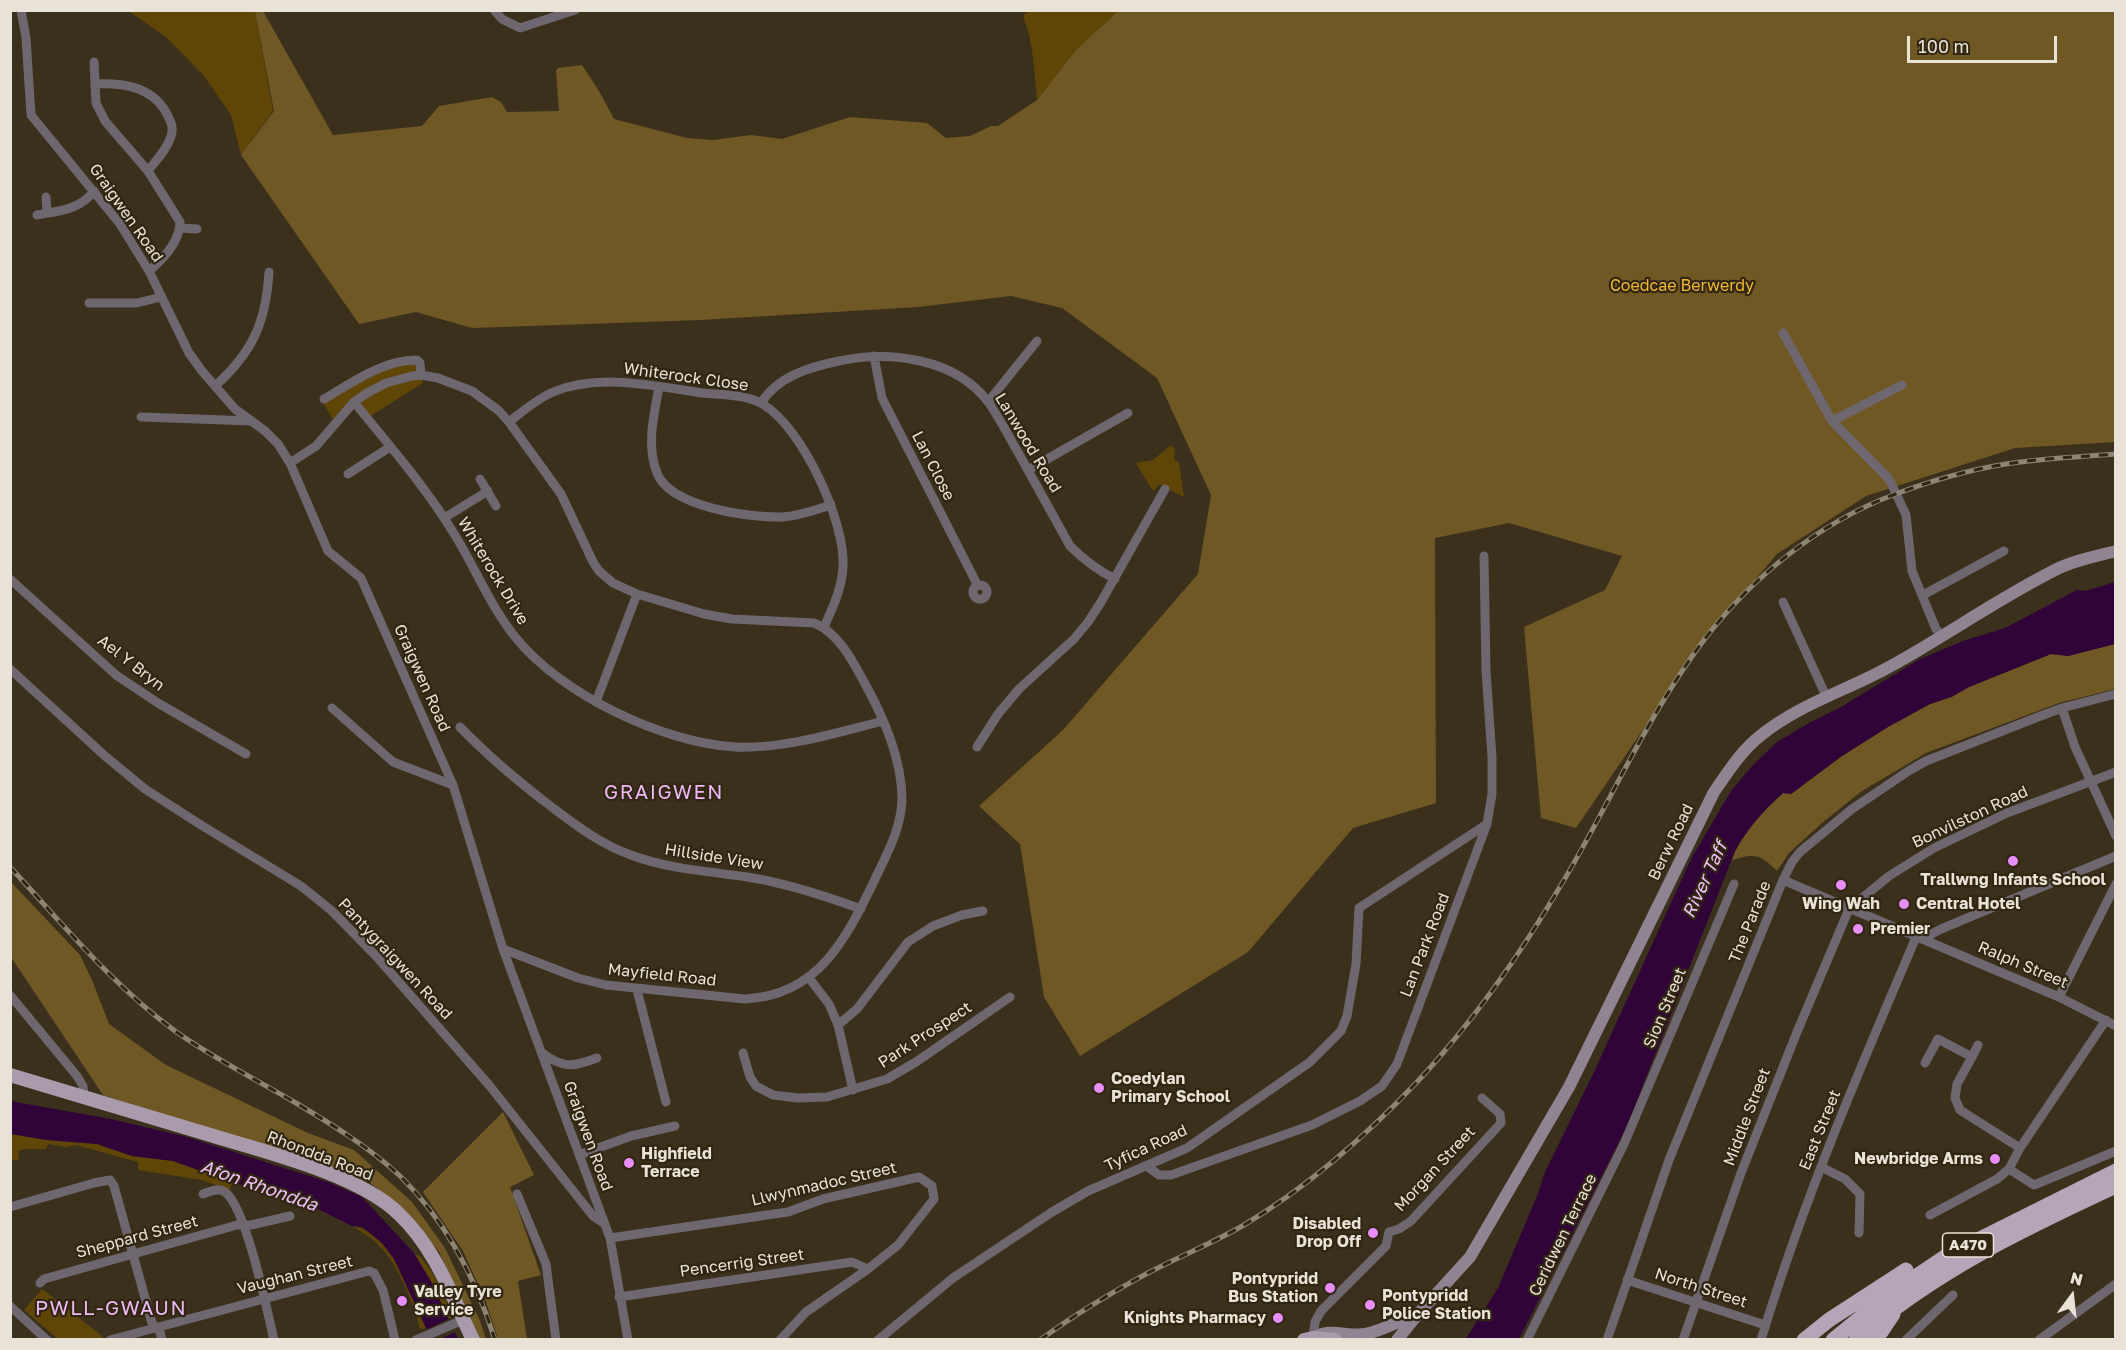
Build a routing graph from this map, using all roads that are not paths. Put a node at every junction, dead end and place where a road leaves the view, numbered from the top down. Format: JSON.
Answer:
{"nodes":[{"id":1,"x":21,"y":10,"type":"edge"},
{"id":2,"x":28,"y":10,"type":"edge"},
{"id":3,"x":494,"y":10,"type":"edge"},
{"id":4,"x":574,"y":10,"type":"edge"},
{"id":5,"x":24,"y":28,"type":"junction"},
{"id":6,"x":94,"y":62,"type":"dead end"},
{"id":7,"x":94,"y":84,"type":"junction"},
{"id":8,"x":148,"y":171,"type":"junction"},
{"id":9,"x":94,"y":191,"type":"junction"},
{"id":10,"x":46,"y":197,"type":"dead end"},
{"id":11,"x":47,"y":213,"type":"junction"},
{"id":12,"x":37,"y":215,"type":"dead end"},
{"id":13,"x":180,"y":228,"type":"junction"},
{"id":14,"x":197,"y":229,"type":"dead end"},
{"id":15,"x":149,"y":271,"type":"junction"},
{"id":16,"x":269,"y":272,"type":"dead end"},
{"id":17,"x":162,"y":297,"type":"junction"},
{"id":18,"x":89,"y":303,"type":"dead end"},
{"id":19,"x":1782,"y":333,"type":"dead end"},
{"id":20,"x":1037,"y":341,"type":"dead end"},
{"id":21,"x":874,"y":356,"type":"junction"},
{"id":22,"x":421,"y":375,"type":"junction"},
{"id":23,"x":1902,"y":385,"type":"dead end"},
{"id":24,"x":215,"y":386,"type":"junction"},
{"id":25,"x":659,"y":387,"type":"junction"},
{"id":26,"x":324,"y":399,"type":"dead end"},
{"id":27,"x":354,"y":402,"type":"junction"},
{"id":28,"x":988,"y":402,"type":"junction"},
{"id":29,"x":761,"y":403,"type":"junction"},
{"id":30,"x":1128,"y":413,"type":"dead end"},
{"id":31,"x":141,"y":417,"type":"dead end"},
{"id":32,"x":252,"y":421,"type":"junction"},
{"id":33,"x":1832,"y":421,"type":"junction"},
{"id":34,"x":509,"y":422,"type":"junction"},
{"id":35,"x":390,"y":447,"type":"junction"},
{"id":36,"x":290,"y":464,"type":"junction"},
{"id":37,"x":1028,"y":470,"type":"junction"},
{"id":38,"x":348,"y":474,"type":"dead end"},
{"id":39,"x":480,"y":479,"type":"dead end"},
{"id":40,"x":1165,"y":489,"type":"dead end"},
{"id":41,"x":488,"y":491,"type":"junction"},
{"id":42,"x":831,"y":504,"type":"junction"},
{"id":43,"x":496,"y":506,"type":"dead end"},
{"id":44,"x":444,"y":518,"type":"junction"},
{"id":45,"x":2004,"y":551,"type":"dead end"},
{"id":46,"x":2115,"y":551,"type":"edge"},
{"id":47,"x":1484,"y":556,"type":"dead end"},
{"id":48,"x":10,"y":579,"type":"edge"},
{"id":49,"x":1115,"y":579,"type":"junction"},
{"id":50,"x":978,"y":586,"type":"dead end"},
{"id":51,"x":637,"y":594,"type":"junction"},
{"id":52,"x":1923,"y":595,"type":"junction"},
{"id":53,"x":1783,"y":602,"type":"dead end"},
{"id":54,"x":824,"y":627,"type":"junction"},
{"id":55,"x":1942,"y":636,"type":"junction"},
{"id":56,"x":10,"y":669,"type":"edge"},
{"id":57,"x":2115,"y":694,"type":"edge"},
{"id":58,"x":1826,"y":696,"type":"junction"},
{"id":59,"x":596,"y":702,"type":"junction"},
{"id":60,"x":332,"y":708,"type":"dead end"},
{"id":61,"x":2062,"y":708,"type":"junction"},
{"id":62,"x":883,"y":722,"type":"junction"},
{"id":63,"x":460,"y":727,"type":"dead end"},
{"id":64,"x":977,"y":747,"type":"dead end"},
{"id":65,"x":246,"y":754,"type":"dead end"},
{"id":66,"x":2115,"y":772,"type":"edge"},
{"id":67,"x":2092,"y":781,"type":"junction"},
{"id":68,"x":453,"y":785,"type":"junction"},
{"id":69,"x":1487,"y":824,"type":"junction"},
{"id":70,"x":2115,"y":836,"type":"edge"},
{"id":71,"x":2115,"y":856,"type":"edge"},
{"id":72,"x":1783,"y":880,"type":"junction"},
{"id":73,"x":1734,"y":884,"type":"dead end"},
{"id":74,"x":2115,"y":884,"type":"edge"},
{"id":75,"x":861,"y":909,"type":"junction"},
{"id":76,"x":1849,"y":909,"type":"junction"},
{"id":77,"x":983,"y":911,"type":"dead end"},
{"id":78,"x":1921,"y":937,"type":"junction"},
{"id":79,"x":503,"y":949,"type":"junction"},
{"id":80,"x":809,"y":978,"type":"junction"},
{"id":81,"x":637,"y":990,"type":"junction"},
{"id":82,"x":10,"y":995,"type":"edge"},
{"id":83,"x":1010,"y":997,"type":"dead end"},
{"id":84,"x":2059,"y":997,"type":"junction"},
{"id":85,"x":2106,"y":1020,"type":"junction"},
{"id":86,"x":837,"y":1025,"type":"junction"},
{"id":87,"x":2115,"y":1026,"type":"edge"},
{"id":88,"x":1978,"y":1045,"type":"dead end"},
{"id":89,"x":541,"y":1052,"type":"junction"},
{"id":90,"x":743,"y":1053,"type":"dead end"},
{"id":91,"x":1971,"y":1057,"type":"junction"},
{"id":92,"x":597,"y":1058,"type":"dead end"},
{"id":93,"x":1925,"y":1063,"type":"dead end"},
{"id":94,"x":10,"y":1075,"type":"edge"},
{"id":95,"x":853,"y":1090,"type":"junction"},
{"id":96,"x":84,"y":1097,"type":"junction"},
{"id":97,"x":1482,"y":1098,"type":"dead end"},
{"id":98,"x":666,"y":1102,"type":"dead end"},
{"id":99,"x":675,"y":1126,"type":"dead end"},
{"id":100,"x":1624,"y":1144,"type":"joint"},
{"id":101,"x":2020,"y":1148,"type":"junction"},
{"id":102,"x":2115,"y":1151,"type":"edge"},
{"id":103,"x":579,"y":1155,"type":"junction"},
{"id":104,"x":1148,"y":1167,"type":"junction"},
{"id":105,"x":1821,"y":1167,"type":"junction"},
{"id":106,"x":2009,"y":1169,"type":"junction"},
{"id":107,"x":2115,"y":1171,"type":"edge"},
{"id":108,"x":2115,"y":1186,"type":"edge"},
{"id":109,"x":202,"y":1194,"type":"dead end"},
{"id":110,"x":517,"y":1194,"type":"dead end"},
{"id":111,"x":10,"y":1207,"type":"edge"},
{"id":112,"x":290,"y":1215,"type":"dead end"},
{"id":113,"x":1930,"y":1215,"type":"dead end"},
{"id":114,"x":605,"y":1224,"type":"junction"},
{"id":115,"x":244,"y":1225,"type":"junction"},
{"id":116,"x":1858,"y":1233,"type":"dead end"},
{"id":117,"x":610,"y":1238,"type":"junction"},
{"id":118,"x":133,"y":1253,"type":"junction"},
{"id":119,"x":1948,"y":1255,"type":"junction"},
{"id":120,"x":868,"y":1269,"type":"junction"},
{"id":121,"x":1627,"y":1280,"type":"junction"},
{"id":122,"x":40,"y":1283,"type":"dead end"},
{"id":123,"x":2115,"y":1284,"type":"edge"},
{"id":124,"x":1953,"y":1295,"type":"dead end"},
{"id":125,"x":619,"y":1297,"type":"junction"},
{"id":126,"x":263,"y":1298,"type":"junction"},
{"id":127,"x":1696,"y":1303,"type":"junction"},
{"id":128,"x":1899,"y":1303,"type":"junction"},
{"id":129,"x":10,"y":1306,"type":"edge"},
{"id":130,"x":1418,"y":1314,"type":"junction"},
{"id":131,"x":459,"y":1322,"type":"junction"},
{"id":132,"x":1765,"y":1325,"type":"junction"},
{"id":133,"x":156,"y":1327,"type":"junction"},
{"id":134,"x":1308,"y":1339,"type":"edge"},
{"id":135,"x":48,"y":1340,"type":"edge"},
{"id":136,"x":110,"y":1340,"type":"edge"},
{"id":137,"x":162,"y":1340,"type":"edge"},
{"id":138,"x":274,"y":1340,"type":"edge"},
{"id":139,"x":395,"y":1340,"type":"edge"},
{"id":140,"x":416,"y":1340,"type":"edge"},
{"id":141,"x":473,"y":1340,"type":"edge"},
{"id":142,"x":556,"y":1340,"type":"edge"},
{"id":143,"x":628,"y":1340,"type":"edge"},
{"id":144,"x":780,"y":1340,"type":"edge"},
{"id":145,"x":878,"y":1340,"type":"edge"},
{"id":146,"x":1335,"y":1340,"type":"edge"},
{"id":147,"x":1397,"y":1340,"type":"edge"},
{"id":148,"x":1527,"y":1340,"type":"edge"},
{"id":149,"x":1607,"y":1340,"type":"edge"},
{"id":150,"x":1683,"y":1340,"type":"edge"},
{"id":151,"x":1761,"y":1340,"type":"edge"},
{"id":152,"x":1804,"y":1340,"type":"edge"},
{"id":153,"x":1833,"y":1340,"type":"edge"},
{"id":154,"x":1856,"y":1340,"type":"edge"},
{"id":155,"x":1873,"y":1340,"type":"edge"},
{"id":156,"x":1906,"y":1340,"type":"edge"},
{"id":157,"x":2039,"y":1340,"type":"edge"}],
"edges":[{"from":1,"to":5,"type":"street"},
{"from":2,"to":5,"type":"street"},
{"from":3,"to":4,"type":"street"},
{"from":5,"to":9,"type":"street","name":"Graigwen Road"},
{"from":6,"to":7,"type":"street"},
{"from":7,"to":8,"type":"street"},
{"from":7,"to":8,"type":"street"},
{"from":8,"to":13,"type":"street"},
{"from":9,"to":11,"type":"street"},
{"from":9,"to":15,"type":"street","name":"Graigwen Road"},
{"from":10,"to":11,"type":"street"},
{"from":11,"to":12,"type":"street"},
{"from":13,"to":14,"type":"street"},
{"from":13,"to":15,"type":"street"},
{"from":15,"to":17,"type":"street","name":"Graigwen Road"},
{"from":16,"to":24,"type":"street"},
{"from":17,"to":18,"type":"street"},
{"from":17,"to":24,"type":"street","name":"Graigwen Road"},
{"from":19,"to":33,"type":"street"},
{"from":20,"to":28,"type":"street"},
{"from":21,"to":28,"type":"street","name":"Lanwood Road"},
{"from":21,"to":29,"type":"street","name":"Lanwood Road"},
{"from":21,"to":50,"type":"street","name":"Lan Close"},
{"from":22,"to":26,"type":"street"},
{"from":22,"to":27,"type":"street"},
{"from":22,"to":34,"type":"street"},
{"from":23,"to":33,"type":"street"},
{"from":24,"to":32,"type":"street","name":"Graigwen Road"},
{"from":25,"to":29,"type":"street","name":"Whiterock Close"},
{"from":25,"to":34,"type":"street","name":"Whiterock Close"},
{"from":25,"to":42,"type":"street"},
{"from":27,"to":35,"type":"street","name":"Whiterock Drive"},
{"from":27,"to":36,"type":"street"},
{"from":28,"to":37,"type":"street","name":"Lanwood Road"},
{"from":29,"to":42,"type":"street","name":"Whiterock Close"},
{"from":30,"to":37,"type":"street"},
{"from":31,"to":32,"type":"street"},
{"from":32,"to":36,"type":"street","name":"Graigwen Road"},
{"from":33,"to":52,"type":"street"},
{"from":34,"to":51,"type":"street"},
{"from":35,"to":38,"type":"street"},
{"from":35,"to":44,"type":"street","name":"Whiterock Drive"},
{"from":36,"to":68,"type":"street","name":"Graigwen Road"},
{"from":37,"to":49,"type":"street","name":"Lanwood Road"},
{"from":39,"to":41,"type":"street"},
{"from":40,"to":49,"type":"street"},
{"from":41,"to":43,"type":"street"},
{"from":41,"to":44,"type":"street"},
{"from":42,"to":54,"type":"street","name":"Whiterock Close"},
{"from":44,"to":59,"type":"street","name":"Whiterock Drive"},
{"from":45,"to":52,"type":"street"},
{"from":46,"to":55,"type":"main road","name":"Berw Road"},
{"from":47,"to":69,"type":"street","name":"Lan Park Road"},
{"from":48,"to":65,"type":"street","name":"Ael Y Bryn"},
{"from":49,"to":64,"type":"street"},
{"from":51,"to":54,"type":"street"},
{"from":51,"to":59,"type":"street"},
{"from":52,"to":55,"type":"street"},
{"from":53,"to":58,"type":"street"},
{"from":54,"to":62,"type":"street","name":"Mayfield Road"},
{"from":55,"to":58,"type":"main road","name":"Berw Road"},
{"from":56,"to":114,"type":"street","name":"Pantygraigwen Road"},
{"from":57,"to":61,"type":"street","name":"The Parade"},
{"from":58,"to":130,"type":"main road","name":"Berw Road"},
{"from":59,"to":62,"type":"street","name":"Whiterock Drive"},
{"from":60,"to":68,"type":"street"},
{"from":61,"to":67,"type":"street"},
{"from":61,"to":72,"type":"street","name":"The Parade"},
{"from":62,"to":75,"type":"street","name":"Mayfield Road"},
{"from":63,"to":75,"type":"street","name":"Hillside View"},
{"from":66,"to":67,"type":"street","name":"Bonvilston Road"},
{"from":67,"to":70,"type":"street"},
{"from":67,"to":76,"type":"street","name":"Bonvilston Road"},
{"from":68,"to":79,"type":"street","name":"Graigwen Road"},
{"from":69,"to":104,"type":"street","name":"Tyfica Road"},
{"from":69,"to":104,"type":"street","name":"Lan Park Road"},
{"from":71,"to":78,"type":"street"},
{"from":72,"to":76,"type":"street","name":"Ralph Street"},
{"from":72,"to":121,"type":"street","name":"The Parade"},
{"from":73,"to":100,"type":"street","name":"Sion Street"},
{"from":74,"to":84,"type":"street"},
{"from":75,"to":80,"type":"street","name":"Mayfield Road"},
{"from":76,"to":78,"type":"street","name":"Ralph Street"},
{"from":76,"to":127,"type":"street","name":"Middle Street"},
{"from":77,"to":86,"type":"street"},
{"from":78,"to":84,"type":"street","name":"Ralph Street"},
{"from":78,"to":105,"type":"street","name":"East Street"},
{"from":79,"to":81,"type":"street","name":"Mayfield Road"},
{"from":79,"to":89,"type":"street","name":"Graigwen Road"},
{"from":80,"to":81,"type":"street","name":"Mayfield Road"},
{"from":80,"to":86,"type":"street"},
{"from":81,"to":98,"type":"street"},
{"from":82,"to":96,"type":"street"},
{"from":83,"to":95,"type":"street","name":"Park Prospect"},
{"from":84,"to":85,"type":"street","name":"Ralph Street"},
{"from":85,"to":87,"type":"street","name":"Ralph Street"},
{"from":85,"to":101,"type":"street"},
{"from":86,"to":95,"type":"street"},
{"from":88,"to":91,"type":"street"},
{"from":89,"to":92,"type":"street"},
{"from":89,"to":103,"type":"street","name":"Graigwen Road"},
{"from":90,"to":95,"type":"street","name":"Park Prospect"},
{"from":91,"to":93,"type":"street"},
{"from":91,"to":101,"type":"street"},
{"from":94,"to":96,"type":"main road","name":"Rhondda Road"},
{"from":96,"to":131,"type":"main road","name":"Rhondda Road"},
{"from":97,"to":134,"type":"street","name":"Morgan Street"},
{"from":99,"to":103,"type":"street"},
{"from":100,"to":148,"type":"street","name":"Ceridwen Terrace"},
{"from":101,"to":106,"type":"street"},
{"from":102,"to":106,"type":"street"},
{"from":103,"to":114,"type":"street","name":"Graigwen Road"},
{"from":104,"to":145,"type":"street","name":"Tyfica Road"},
{"from":105,"to":116,"type":"street"},
{"from":105,"to":132,"type":"street","name":"East Street"},
{"from":106,"to":113,"type":"street"},
{"from":107,"to":119,"type":"highway","number":"A470"},
{"from":108,"to":128,"type":"highway","number":"A470"},
{"from":109,"to":115,"type":"street"},
{"from":110,"to":142,"type":"street"},
{"from":111,"to":118,"type":"street"},
{"from":112,"to":115,"type":"street","name":"Sheppard Street"},
{"from":114,"to":117,"type":"street","name":"Graigwen Road"},
{"from":115,"to":118,"type":"street","name":"Sheppard Street"},
{"from":115,"to":126,"type":"street"},
{"from":117,"to":120,"type":"street","name":"Llwynmadoc Street"},
{"from":117,"to":125,"type":"street","name":"Graigwen Road"},
{"from":118,"to":122,"type":"street","name":"Sheppard Street"},
{"from":118,"to":133,"type":"street"},
{"from":119,"to":152,"type":"highway"},
{"from":119,"to":153,"type":"highway","number":"A470"},
{"from":120,"to":125,"type":"street","name":"Pencerrig Street"},
{"from":120,"to":144,"type":"street","name":"Llwynmadoc Street"},
{"from":121,"to":127,"type":"street","name":"North Street"},
{"from":121,"to":149,"type":"street","name":"The Parade"},
{"from":123,"to":157,"type":"street"},
{"from":124,"to":156,"type":"street"},
{"from":125,"to":143,"type":"street","name":"Graigwen Road"},
{"from":126,"to":133,"type":"street","name":"Vaughan Street"},
{"from":126,"to":138,"type":"street"},
{"from":126,"to":139,"type":"street","name":"Vaughan Street"},
{"from":127,"to":132,"type":"street","name":"North Street"},
{"from":127,"to":150,"type":"street","name":"Middle Street"},
{"from":128,"to":154,"type":"highway","number":"A470"},
{"from":128,"to":155,"type":"highway"},
{"from":129,"to":135,"type":"street"},
{"from":130,"to":134,"type":"main road","name":"Berw Road"},
{"from":130,"to":147,"type":"main road","name":"Berw Road"},
{"from":131,"to":140,"type":"street"},
{"from":131,"to":141,"type":"main road","name":"Rhondda Road"},
{"from":132,"to":151,"type":"street","name":"East Street"},
{"from":133,"to":136,"type":"street","name":"Vaughan Street"},
{"from":133,"to":137,"type":"street"},
{"from":134,"to":146,"type":"main road"}]}
